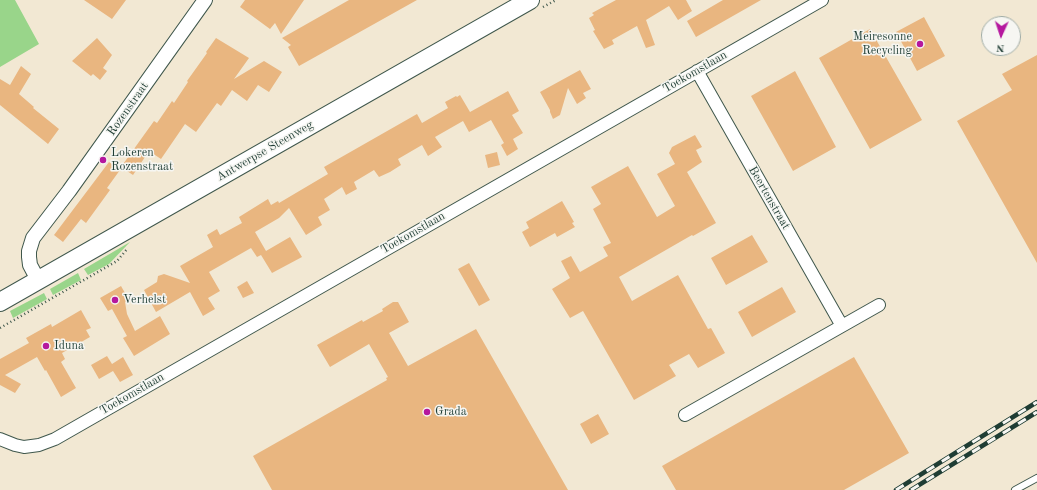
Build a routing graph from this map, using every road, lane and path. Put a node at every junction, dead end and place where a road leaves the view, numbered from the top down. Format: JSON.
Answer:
{"nodes":[{"id":1,"x":205,"y":0,"type":"edge"},
{"id":2,"x":530,"y":0,"type":"edge"},
{"id":3,"x":822,"y":0,"type":"edge"},
{"id":4,"x":697,"y":71,"type":"junction"},
{"id":5,"x":117,"y":261,"type":"dead end"},
{"id":6,"x":38,"y":280,"type":"junction"},
{"id":7,"x":0,"y":302,"type":"edge"},
{"id":8,"x":879,"y":305,"type":"dead end"},
{"id":9,"x":842,"y":326,"type":"junction"},
{"id":10,"x":0,"y":328,"type":"edge"},
{"id":11,"x":685,"y":415,"type":"dead end"},
{"id":12,"x":0,"y":439,"type":"edge"},
{"id":13,"x":1037,"y":478,"type":"edge"},
{"id":14,"x":1015,"y":490,"type":"edge"}],
"edges":[{"from":1,"to":6,"type":"street","name":"Rozenstraat"},
{"from":2,"to":6,"type":"main road","name":"Antwerpse Steenweg"},
{"from":3,"to":4,"type":"street","name":"Toekomstlaan"},
{"from":4,"to":9,"type":"street","name":"Beertenstraat"},
{"from":4,"to":12,"type":"street","name":"Toekomstlaan"},
{"from":5,"to":10,"type":"path"},
{"from":6,"to":7,"type":"main road","name":"Antwerpse Steenweg"},
{"from":8,"to":9,"type":"street"},
{"from":9,"to":11,"type":"street"},
{"from":13,"to":14,"type":"lane"}]}
